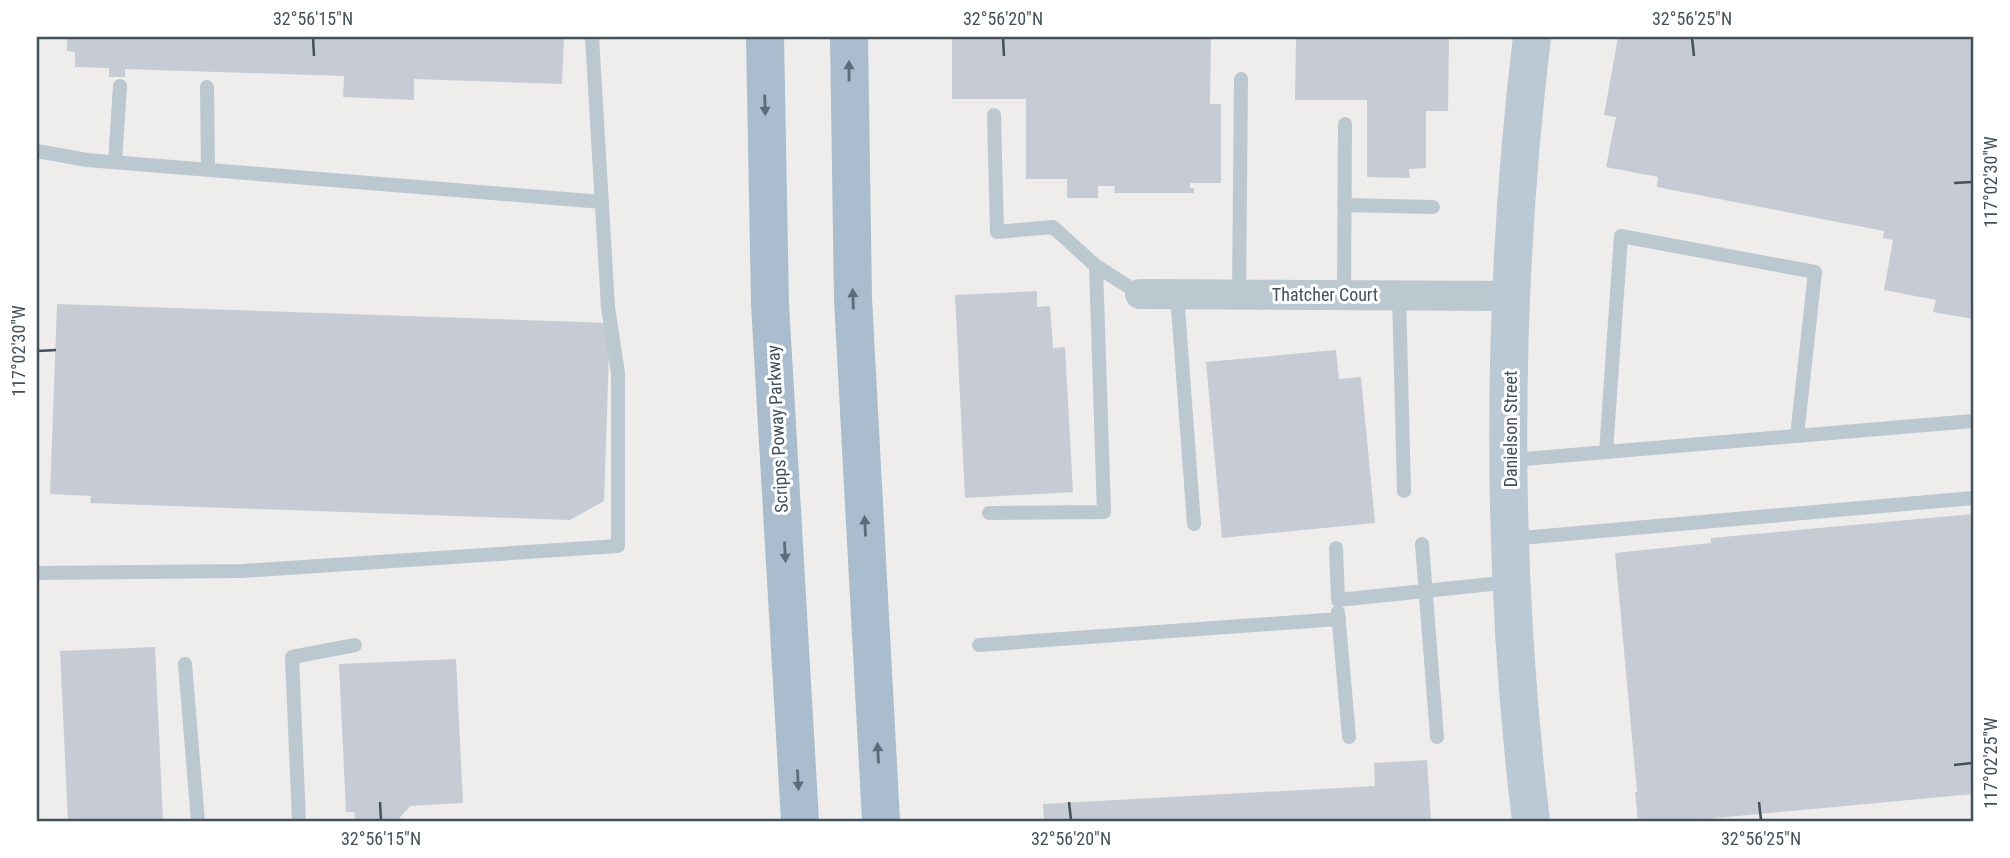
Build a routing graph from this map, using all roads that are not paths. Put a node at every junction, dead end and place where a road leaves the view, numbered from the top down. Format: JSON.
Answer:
{"nodes":[{"id":1,"x":592,"y":37,"type":"edge"},
{"id":2,"x":765,"y":37,"type":"edge"},
{"id":3,"x":849,"y":37,"type":"edge"},
{"id":4,"x":1532,"y":37,"type":"edge"},
{"id":5,"x":1241,"y":79,"type":"dead end"},
{"id":6,"x":120,"y":86,"type":"dead end"},
{"id":7,"x":207,"y":87,"type":"dead end"},
{"id":8,"x":994,"y":115,"type":"dead end"},
{"id":9,"x":1345,"y":124,"type":"dead end"},
{"id":10,"x":37,"y":150,"type":"edge"},
{"id":11,"x":115,"y":162,"type":"junction"},
{"id":12,"x":208,"y":169,"type":"junction"},
{"id":13,"x":602,"y":202,"type":"junction"},
{"id":14,"x":1344,"y":205,"type":"junction"},
{"id":15,"x":1433,"y":207,"type":"dead end"},
{"id":16,"x":1096,"y":265,"type":"junction"},
{"id":17,"x":1140,"y":294,"type":"joint"},
{"id":18,"x":1177,"y":294,"type":"junction"},
{"id":19,"x":1239,"y":294,"type":"junction"},
{"id":20,"x":1344,"y":294,"type":"junction"},
{"id":21,"x":1399,"y":295,"type":"junction"},
{"id":22,"x":1511,"y":296,"type":"junction"},
{"id":23,"x":1973,"y":422,"type":"edge"},
{"id":24,"x":1797,"y":436,"type":"junction"},
{"id":25,"x":1606,"y":452,"type":"junction"},
{"id":26,"x":1510,"y":460,"type":"junction"},
{"id":27,"x":1404,"y":491,"type":"dead end"},
{"id":28,"x":1973,"y":498,"type":"edge"},
{"id":29,"x":989,"y":513,"type":"dead end"},
{"id":30,"x":1194,"y":524,"type":"dead end"},
{"id":31,"x":1511,"y":539,"type":"junction"},
{"id":32,"x":1422,"y":544,"type":"dead end"},
{"id":33,"x":1336,"y":548,"type":"dead end"},
{"id":34,"x":37,"y":573,"type":"edge"},
{"id":35,"x":1512,"y":582,"type":"junction"},
{"id":36,"x":1426,"y":591,"type":"junction"},
{"id":37,"x":1338,"y":600,"type":"junction"},
{"id":38,"x":1339,"y":619,"type":"junction"},
{"id":39,"x":355,"y":645,"type":"dead end"},
{"id":40,"x":979,"y":645,"type":"dead end"},
{"id":41,"x":185,"y":664,"type":"dead end"},
{"id":42,"x":1349,"y":737,"type":"dead end"},
{"id":43,"x":1437,"y":737,"type":"dead end"},
{"id":44,"x":198,"y":821,"type":"edge"},
{"id":45,"x":299,"y":821,"type":"edge"},
{"id":46,"x":800,"y":821,"type":"edge"},
{"id":47,"x":881,"y":821,"type":"edge"},
{"id":48,"x":1531,"y":821,"type":"edge"}],
"edges":[{"from":1,"to":13,"type":"lane"},
{"from":2,"to":46,"type":"main road","name":"Scripps Poway Parkway","one_way":true},
{"from":47,"to":3,"type":"main road","one_way":true},
{"from":4,"to":22,"type":"street","name":"Danielson Street"},
{"from":5,"to":19,"type":"lane"},
{"from":6,"to":11,"type":"lane"},
{"from":7,"to":12,"type":"lane"},
{"from":8,"to":16,"type":"lane"},
{"from":9,"to":14,"type":"lane"},
{"from":10,"to":11,"type":"lane"},
{"from":11,"to":12,"type":"lane"},
{"from":12,"to":13,"type":"lane"},
{"from":13,"to":34,"type":"lane"},
{"from":14,"to":15,"type":"lane"},
{"from":14,"to":20,"type":"lane"},
{"from":16,"to":17,"type":"lane"},
{"from":16,"to":29,"type":"lane"},
{"from":17,"to":18,"type":"street","name":"Thatcher Court"},
{"from":18,"to":19,"type":"street","name":"Thatcher Court"},
{"from":18,"to":30,"type":"lane"},
{"from":19,"to":20,"type":"street","name":"Thatcher Court"},
{"from":20,"to":21,"type":"street","name":"Thatcher Court"},
{"from":21,"to":22,"type":"street","name":"Thatcher Court"},
{"from":21,"to":27,"type":"lane"},
{"from":22,"to":26,"type":"street","name":"Danielson Street"},
{"from":23,"to":24,"type":"lane"},
{"from":24,"to":25,"type":"lane"},
{"from":24,"to":25,"type":"lane"},
{"from":25,"to":26,"type":"lane"},
{"from":26,"to":31,"type":"street","name":"Danielson Street"},
{"from":28,"to":31,"type":"lane"},
{"from":31,"to":35,"type":"street","name":"Danielson Street"},
{"from":32,"to":36,"type":"lane"},
{"from":33,"to":37,"type":"lane"},
{"from":35,"to":36,"type":"lane"},
{"from":35,"to":48,"type":"street","name":"Danielson Street"},
{"from":36,"to":37,"type":"lane"},
{"from":36,"to":43,"type":"lane"},
{"from":37,"to":38,"type":"lane"},
{"from":38,"to":40,"type":"lane"},
{"from":38,"to":42,"type":"lane"},
{"from":39,"to":45,"type":"lane"},
{"from":41,"to":44,"type":"lane"}]}
